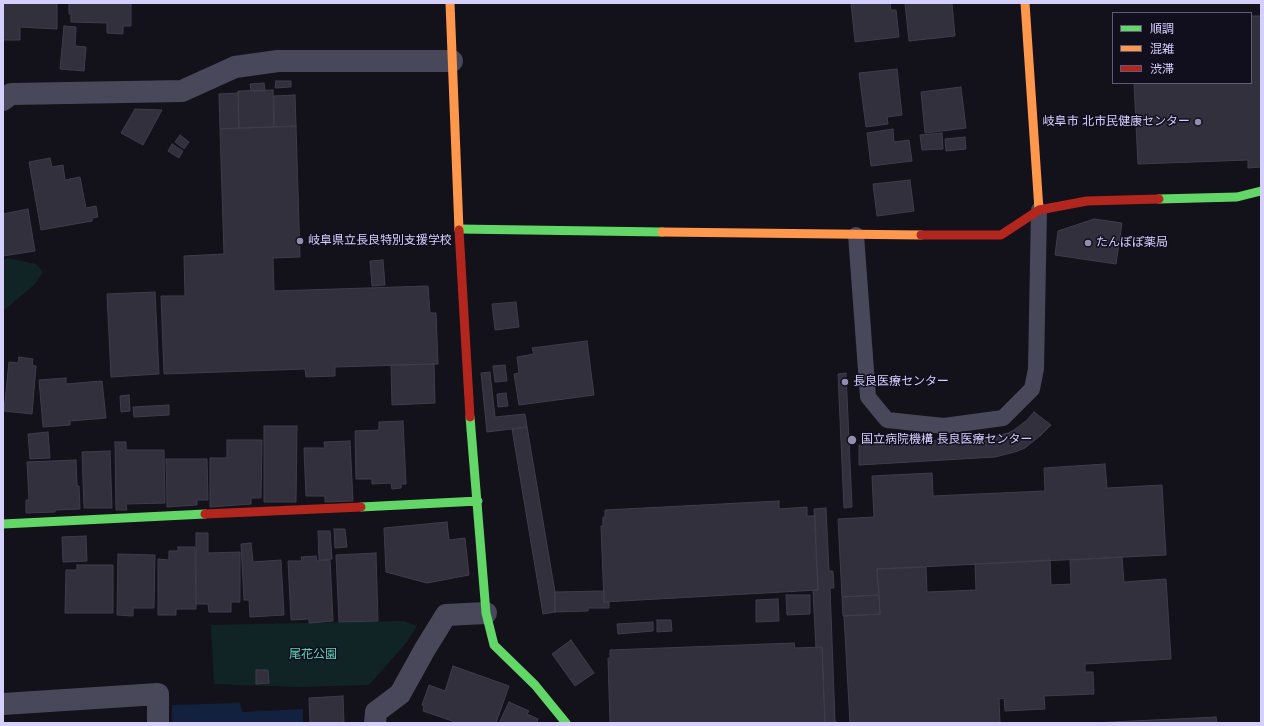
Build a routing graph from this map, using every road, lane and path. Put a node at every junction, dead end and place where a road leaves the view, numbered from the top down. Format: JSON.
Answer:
{"nodes":[{"id":1,"x":450,"y":3,"type":"edge"},
{"id":2,"x":1025,"y":3,"type":"edge"},
{"id":3,"x":452,"y":61,"type":"junction"},
{"id":4,"x":3,"y":100,"type":"edge"},
{"id":5,"x":1261,"y":191,"type":"edge"},
{"id":6,"x":1040,"y":210,"type":"junction"},
{"id":7,"x":459,"y":229,"type":"junction"},
{"id":8,"x":856,"y":235,"type":"junction"},
{"id":9,"x":478,"y":501,"type":"junction"},
{"id":10,"x":3,"y":524,"type":"edge"},
{"id":11,"x":486,"y":613,"type":"junction"},
{"id":12,"x":3,"y":704,"type":"edge"},
{"id":13,"x":158,"y":723,"type":"edge"},
{"id":14,"x":375,"y":723,"type":"edge"},
{"id":15,"x":566,"y":723,"type":"edge"}],
"edges":[{"from":1,"to":3,"type":"street"},
{"from":2,"to":6,"type":"street"},
{"from":3,"to":4,"type":"street"},
{"from":3,"to":7,"type":"street"},
{"from":5,"to":6,"type":"street"},
{"from":6,"to":8,"type":"street"},
{"from":6,"to":8,"type":"lane"},
{"from":7,"to":8,"type":"street"},
{"from":7,"to":9,"type":"street"},
{"from":9,"to":10,"type":"street"},
{"from":9,"to":11,"type":"street"},
{"from":11,"to":14,"type":"street"},
{"from":11,"to":15,"type":"street"},
{"from":12,"to":13,"type":"street"}]}
